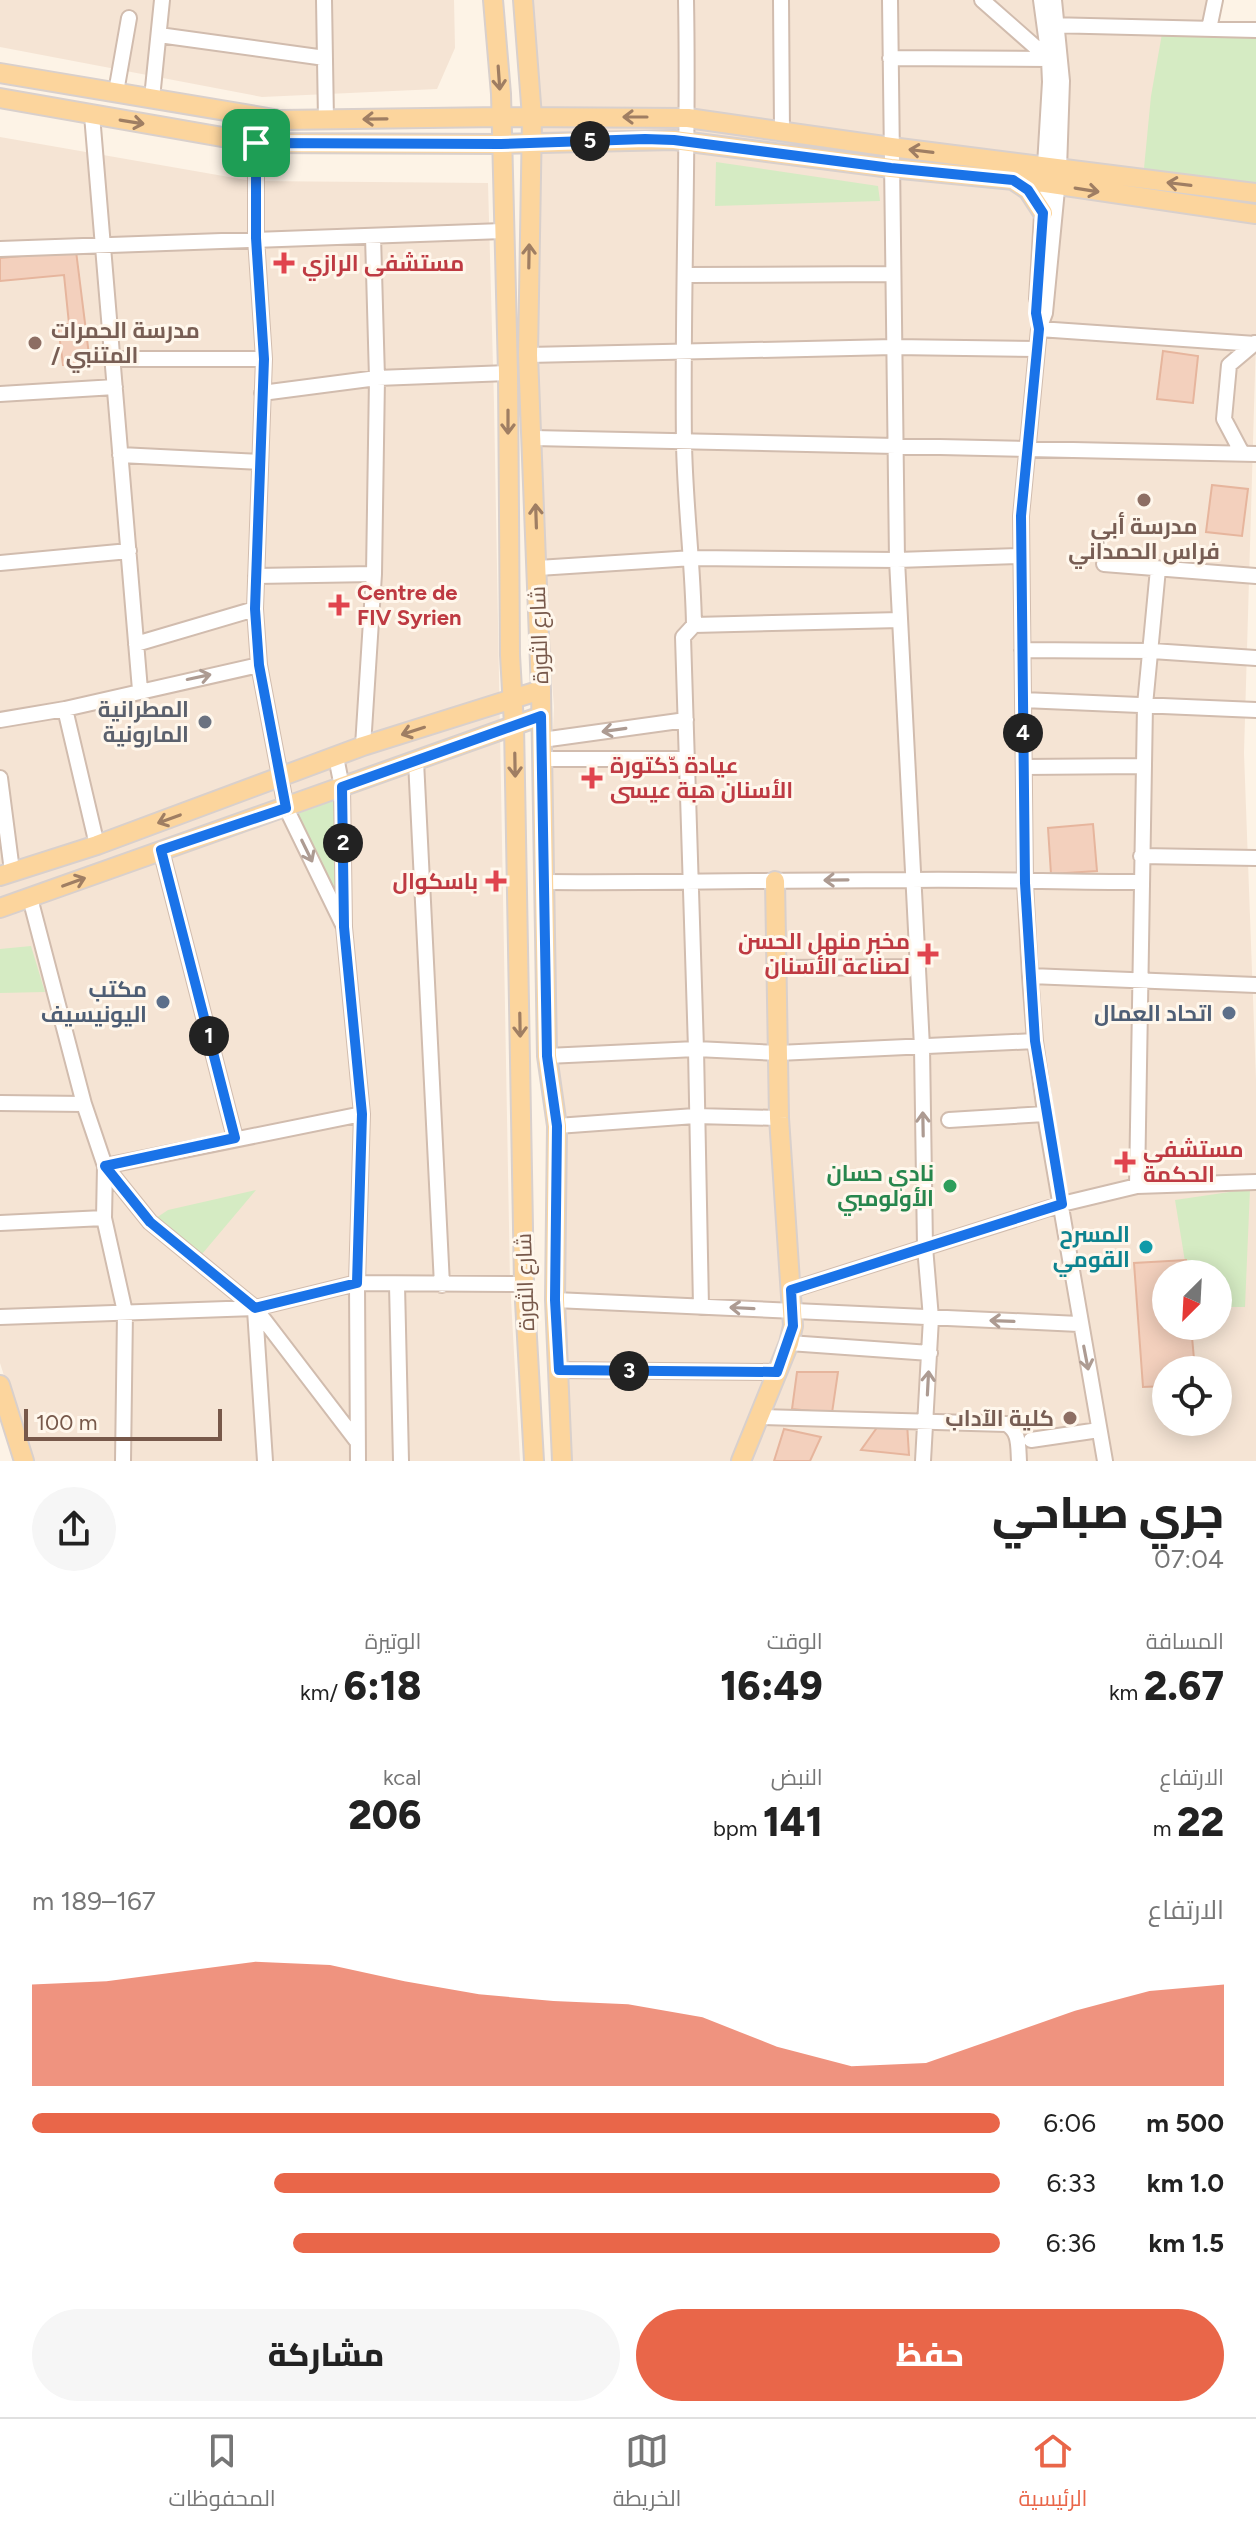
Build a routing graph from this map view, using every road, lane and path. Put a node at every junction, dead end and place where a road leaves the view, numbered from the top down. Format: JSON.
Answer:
{"nodes":[{"id":1,"x":162,"y":0,"type":"edge"},
{"id":2,"x":324,"y":0,"type":"edge"},
{"id":3,"x":493,"y":0,"type":"edge"},
{"id":4,"x":523,"y":0,"type":"edge"},
{"id":5,"x":686,"y":0,"type":"edge"},
{"id":6,"x":781,"y":0,"type":"edge"},
{"id":7,"x":890,"y":0,"type":"edge"},
{"id":8,"x":982,"y":0,"type":"edge"},
{"id":9,"x":1041,"y":0,"type":"edge"},
{"id":10,"x":1054,"y":0,"type":"edge"},
{"id":11,"x":1215,"y":0,"type":"edge"},
{"id":12,"x":129,"y":18,"type":"dead end"},
{"id":13,"x":1051,"y":25,"type":"junction"},
{"id":14,"x":1209,"y":29,"type":"junction"},
{"id":15,"x":1256,"y":30,"type":"edge"},
{"id":16,"x":159,"y":35,"type":"junction"},
{"id":17,"x":325,"y":58,"type":"junction"},
{"id":18,"x":890,"y":58,"type":"junction"},
{"id":19,"x":1049,"y":59,"type":"junction"},
{"id":20,"x":0,"y":73,"type":"edge"},
{"id":21,"x":116,"y":92,"type":"junction"},
{"id":22,"x":0,"y":98,"type":"edge"},
{"id":23,"x":152,"y":98,"type":"junction"},
{"id":24,"x":92,"y":115,"type":"junction"},
{"id":25,"x":501,"y":117,"type":"junction"},
{"id":26,"x":532,"y":117,"type":"junction"},
{"id":27,"x":688,"y":118,"type":"junction"},
{"id":28,"x":326,"y":120,"type":"junction"},
{"id":29,"x":782,"y":131,"type":"junction"},
{"id":30,"x":688,"y":142,"type":"junction"},
{"id":31,"x":256,"y":143,"type":"junction"},
{"id":32,"x":501,"y":144,"type":"junction"},
{"id":33,"x":533,"y":144,"type":"junction"},
{"id":34,"x":891,"y":147,"type":"junction"},
{"id":35,"x":891,"y":168,"type":"junction"},
{"id":36,"x":1052,"y":176,"type":"junction"},
{"id":37,"x":1013,"y":180,"type":"junction"},
{"id":38,"x":1220,"y":189,"type":"junction"},
{"id":39,"x":1256,"y":193,"type":"edge"},
{"id":40,"x":1218,"y":209,"type":"junction"},
{"id":41,"x":1043,"y":213,"type":"junction"},
{"id":42,"x":1256,"y":214,"type":"edge"},
{"id":43,"x":503,"y":231,"type":"junction"},
{"id":44,"x":373,"y":236,"type":"junction"},
{"id":45,"x":256,"y":238,"type":"junction"},
{"id":46,"x":103,"y":245,"type":"junction"},
{"id":47,"x":0,"y":249,"type":"edge"},
{"id":48,"x":893,"y":274,"type":"junction"},
{"id":49,"x":687,"y":275,"type":"junction"},
{"id":50,"x":1039,"y":329,"type":"junction"},
{"id":51,"x":1256,"y":344,"type":"edge"},
{"id":52,"x":894,"y":347,"type":"junction"},
{"id":53,"x":1037,"y":349,"type":"junction"},
{"id":54,"x":685,"y":353,"type":"junction"},
{"id":55,"x":528,"y":355,"type":"junction"},
{"id":56,"x":113,"y":359,"type":"junction"},
{"id":57,"x":264,"y":359,"type":"junction"},
{"id":58,"x":508,"y":373,"type":"junction"},
{"id":59,"x":377,"y":378,"type":"junction"},
{"id":60,"x":115,"y":387,"type":"junction"},
{"id":61,"x":262,"y":393,"type":"junction"},
{"id":62,"x":0,"y":394,"type":"edge"},
{"id":63,"x":533,"y":438,"type":"junction"},
{"id":64,"x":684,"y":441,"type":"junction"},
{"id":65,"x":896,"y":446,"type":"junction"},
{"id":66,"x":1027,"y":449,"type":"junction"},
{"id":67,"x":1249,"y":454,"type":"edge"},
{"id":68,"x":120,"y":455,"type":"junction"},
{"id":69,"x":260,"y":462,"type":"junction"},
{"id":70,"x":129,"y":551,"type":"junction"},
{"id":71,"x":1021,"y":556,"type":"junction"},
{"id":72,"x":693,"y":558,"type":"junction"},
{"id":73,"x":897,"y":560,"type":"junction"},
{"id":74,"x":0,"y":563,"type":"edge"},
{"id":75,"x":1104,"y":564,"type":"dead end"},
{"id":76,"x":538,"y":568,"type":"junction"},
{"id":77,"x":1158,"y":569,"type":"junction"},
{"id":78,"x":374,"y":574,"type":"junction"},
{"id":79,"x":256,"y":576,"type":"junction"},
{"id":80,"x":1256,"y":576,"type":"edge"},
{"id":81,"x":255,"y":609,"type":"junction"},
{"id":82,"x":900,"y":620,"type":"junction"},
{"id":83,"x":694,"y":625,"type":"junction"},
{"id":84,"x":136,"y":644,"type":"junction"},
{"id":85,"x":1022,"y":650,"type":"junction"},
{"id":86,"x":1152,"y":651,"type":"junction"},
{"id":87,"x":1256,"y":658,"type":"edge"},
{"id":88,"x":259,"y":665,"type":"junction"},
{"id":89,"x":140,"y":690,"type":"junction"},
{"id":90,"x":541,"y":690,"type":"junction"},
{"id":91,"x":512,"y":699,"type":"junction"},
{"id":92,"x":1023,"y":700,"type":"junction"},
{"id":93,"x":1145,"y":705,"type":"junction"},
{"id":94,"x":65,"y":709,"type":"junction"},
{"id":95,"x":1256,"y":710,"type":"edge"},
{"id":96,"x":541,"y":716,"type":"junction"},
{"id":97,"x":0,"y":720,"type":"edge"},
{"id":98,"x":686,"y":720,"type":"junction"},
{"id":99,"x":514,"y":725,"type":"junction"},
{"id":100,"x":542,"y":740,"type":"junction"},
{"id":101,"x":363,"y":746,"type":"junction"},
{"id":102,"x":336,"y":757,"type":"junction"},
{"id":103,"x":542,"y":759,"type":"junction"},
{"id":104,"x":687,"y":759,"type":"junction"},
{"id":105,"x":416,"y":761,"type":"junction"},
{"id":106,"x":1144,"y":766,"type":"junction"},
{"id":107,"x":1024,"y":767,"type":"junction"},
{"id":108,"x":0,"y":778,"type":"edge"},
{"id":109,"x":281,"y":778,"type":"junction"},
{"id":110,"x":342,"y":787,"type":"junction"},
{"id":111,"x":286,"y":808,"type":"junction"},
{"id":112,"x":97,"y":845,"type":"junction"},
{"id":113,"x":161,"y":850,"type":"junction"},
{"id":114,"x":1141,"y":856,"type":"junction"},
{"id":115,"x":1256,"y":858,"type":"edge"},
{"id":116,"x":6,"y":873,"type":"edge"},
{"id":117,"x":914,"y":880,"type":"junction"},
{"id":118,"x":775,"y":881,"type":"junction"},
{"id":119,"x":546,"y":882,"type":"junction"},
{"id":120,"x":1140,"y":882,"type":"junction"},
{"id":121,"x":1025,"y":883,"type":"junction"},
{"id":122,"x":691,"y":884,"type":"junction"},
{"id":123,"x":30,"y":898,"type":"junction"},
{"id":124,"x":0,"y":908,"type":"edge"},
{"id":125,"x":344,"y":927,"type":"junction"},
{"id":126,"x":918,"y":967,"type":"junction"},
{"id":127,"x":776,"y":968,"type":"junction"},
{"id":128,"x":1030,"y":976,"type":"junction"},
{"id":129,"x":1140,"y":980,"type":"junction"},
{"id":130,"x":1256,"y":985,"type":"edge"},
{"id":131,"x":1035,"y":1041,"type":"junction"},
{"id":132,"x":922,"y":1047,"type":"junction"},
{"id":133,"x":696,"y":1049,"type":"junction"},
{"id":134,"x":778,"y":1053,"type":"junction"},
{"id":135,"x":547,"y":1056,"type":"junction"},
{"id":136,"x":0,"y":1103,"type":"edge"},
{"id":137,"x":84,"y":1104,"type":"junction"},
{"id":138,"x":362,"y":1114,"type":"junction"},
{"id":139,"x":1045,"y":1114,"type":"junction"},
{"id":140,"x":695,"y":1116,"type":"junction"},
{"id":141,"x":779,"y":1118,"type":"junction"},
{"id":142,"x":949,"y":1120,"type":"dead end"},
{"id":143,"x":557,"y":1126,"type":"junction"},
{"id":144,"x":235,"y":1138,"type":"junction"},
{"id":145,"x":105,"y":1166,"type":"junction"},
{"id":146,"x":1256,"y":1182,"type":"edge"},
{"id":147,"x":1137,"y":1186,"type":"junction"},
{"id":148,"x":1062,"y":1204,"type":"junction"},
{"id":149,"x":104,"y":1218,"type":"junction"},
{"id":150,"x":0,"y":1223,"type":"edge"},
{"id":151,"x":925,"y":1247,"type":"junction"},
{"id":152,"x":357,"y":1283,"type":"junction"},
{"id":153,"x":524,"y":1284,"type":"junction"},
{"id":154,"x":397,"y":1285,"type":"junction"},
{"id":155,"x":442,"y":1285,"type":"junction"},
{"id":156,"x":791,"y":1290,"type":"junction"},
{"id":157,"x":555,"y":1300,"type":"junction"},
{"id":158,"x":701,"y":1307,"type":"junction"},
{"id":159,"x":255,"y":1308,"type":"junction"},
{"id":160,"x":793,"y":1311,"type":"junction"},
{"id":161,"x":125,"y":1312,"type":"junction"},
{"id":162,"x":0,"y":1317,"type":"edge"},
{"id":163,"x":931,"y":1318,"type":"junction"},
{"id":164,"x":1079,"y":1324,"type":"junction"},
{"id":165,"x":789,"y":1343,"type":"junction"},
{"id":166,"x":930,"y":1353,"type":"junction"},
{"id":167,"x":559,"y":1370,"type":"junction"},
{"id":168,"x":777,"y":1372,"type":"junction"},
{"id":169,"x":0,"y":1385,"type":"edge"},
{"id":170,"x":759,"y":1417,"type":"junction"},
{"id":171,"x":926,"y":1420,"type":"junction"},
{"id":172,"x":1099,"y":1430,"type":"junction"},
{"id":173,"x":1031,"y":1440,"type":"dead end"},
{"id":174,"x":357,"y":1441,"type":"junction"},
{"id":175,"x":24,"y":1461,"type":"edge"},
{"id":176,"x":123,"y":1461,"type":"edge"},
{"id":177,"x":265,"y":1461,"type":"edge"},
{"id":178,"x":358,"y":1461,"type":"edge"},
{"id":179,"x":401,"y":1461,"type":"edge"},
{"id":180,"x":534,"y":1461,"type":"edge"},
{"id":181,"x":562,"y":1461,"type":"edge"},
{"id":182,"x":741,"y":1461,"type":"edge"},
{"id":183,"x":923,"y":1461,"type":"edge"},
{"id":184,"x":1019,"y":1461,"type":"edge"},
{"id":185,"x":1105,"y":1461,"type":"edge"}],
"edges":[{"from":1,"to":16,"type":"street"},
{"from":2,"to":17,"type":"street"},
{"from":3,"to":25,"type":"main road","name":"شارع الثورة","one_way":true},
{"from":4,"to":26,"type":"main road","name":"شارع الثورة"},
{"from":5,"to":27,"type":"street"},
{"from":6,"to":29,"type":"street"},
{"from":7,"to":18,"type":"street"},
{"from":8,"to":19,"type":"street"},
{"from":9,"to":13,"type":"street"},
{"from":10,"to":13,"type":"street"},
{"from":11,"to":14,"type":"street"},
{"from":12,"to":21,"type":"street"},
{"from":13,"to":14,"type":"street"},
{"from":13,"to":19,"type":"street"},
{"from":13,"to":36,"type":"street"},
{"from":14,"to":15,"type":"street"},
{"from":16,"to":17,"type":"street"},
{"from":16,"to":23,"type":"street"},
{"from":17,"to":28,"type":"street"},
{"from":18,"to":19,"type":"street"},
{"from":18,"to":34,"type":"street"},
{"from":19,"to":36,"type":"street"},
{"from":20,"to":21,"type":"main road"},
{"from":21,"to":23,"type":"main road"},
{"from":22,"to":24,"type":"main road"},
{"from":23,"to":28,"type":"main road"},
{"from":24,"to":31,"type":"main road","one_way":true},
{"from":24,"to":46,"type":"street"},
{"from":25,"to":26,"type":"main road"},
{"from":25,"to":28,"type":"main road","one_way":true},
{"from":25,"to":32,"type":"main road","name":"شارع الثورة"},
{"from":27,"to":26,"type":"main road","one_way":true},
{"from":26,"to":33,"type":"main road","name":"شارع الثورة"},
{"from":27,"to":29,"type":"main road"},
{"from":27,"to":30,"type":"street"},
{"from":29,"to":34,"type":"main road"},
{"from":30,"to":33,"type":"main road"},
{"from":30,"to":35,"type":"main road"},
{"from":30,"to":49,"type":"street"},
{"from":31,"to":32,"type":"main road"},
{"from":31,"to":45,"type":"street"},
{"from":32,"to":33,"type":"main road"},
{"from":32,"to":43,"type":"main road","name":"شارع الثورة"},
{"from":55,"to":33,"type":"main road","name":"شارع الثورة","one_way":true},
{"from":34,"to":35,"type":"street"},
{"from":36,"to":34,"type":"main road","one_way":true},
{"from":35,"to":37,"type":"main road"},
{"from":35,"to":48,"type":"street"},
{"from":36,"to":37,"type":"main road"},
{"from":38,"to":36,"type":"main road","one_way":true},
{"from":36,"to":40,"type":"main road","one_way":true},
{"from":36,"to":41,"type":"street"},
{"from":36,"to":50,"type":"street"},
{"from":37,"to":41,"type":"main road"},
{"from":38,"to":39,"type":"main road"},
{"from":38,"to":40,"type":"main road"},
{"from":40,"to":42,"type":"main road"},
{"from":41,"to":50,"type":"street"},
{"from":43,"to":44,"type":"street"},
{"from":43,"to":58,"type":"main road","name":"شارع الثورة"},
{"from":44,"to":45,"type":"street"},
{"from":44,"to":59,"type":"street"},
{"from":45,"to":46,"type":"street"},
{"from":45,"to":57,"type":"street"},
{"from":46,"to":47,"type":"street"},
{"from":46,"to":56,"type":"street"},
{"from":48,"to":49,"type":"street"},
{"from":48,"to":52,"type":"street"},
{"from":49,"to":54,"type":"street"},
{"from":50,"to":51,"type":"street"},
{"from":50,"to":53,"type":"street"},
{"from":51,"to":67,"type":"street"},
{"from":52,"to":53,"type":"street"},
{"from":52,"to":54,"type":"street"},
{"from":52,"to":65,"type":"street"},
{"from":53,"to":66,"type":"street"},
{"from":54,"to":55,"type":"street"},
{"from":54,"to":64,"type":"street"},
{"from":55,"to":63,"type":"main road","name":"شارع الثورة"},
{"from":56,"to":57,"type":"street"},
{"from":56,"to":60,"type":"street"},
{"from":57,"to":61,"type":"street"},
{"from":58,"to":59,"type":"street"},
{"from":58,"to":91,"type":"main road","name":"شارع الثورة","one_way":true},
{"from":59,"to":61,"type":"street"},
{"from":59,"to":78,"type":"street"},
{"from":60,"to":62,"type":"street"},
{"from":60,"to":68,"type":"street"},
{"from":61,"to":69,"type":"street"},
{"from":63,"to":64,"type":"street"},
{"from":76,"to":63,"type":"main road","name":"شارع الثورة","one_way":true},
{"from":64,"to":65,"type":"street"},
{"from":64,"to":72,"type":"street"},
{"from":65,"to":66,"type":"street"},
{"from":65,"to":73,"type":"street"},
{"from":66,"to":67,"type":"street"},
{"from":66,"to":71,"type":"street"},
{"from":68,"to":69,"type":"street"},
{"from":68,"to":70,"type":"street"},
{"from":69,"to":79,"type":"street"},
{"from":70,"to":74,"type":"street"},
{"from":70,"to":84,"type":"street"},
{"from":71,"to":73,"type":"street"},
{"from":71,"to":85,"type":"street"},
{"from":72,"to":73,"type":"street"},
{"from":72,"to":76,"type":"street"},
{"from":72,"to":83,"type":"street"},
{"from":73,"to":82,"type":"street"},
{"from":75,"to":77,"type":"street"},
{"from":76,"to":90,"type":"main road","name":"شارع الثورة"},
{"from":77,"to":80,"type":"street"},
{"from":77,"to":86,"type":"street"},
{"from":78,"to":79,"type":"street"},
{"from":78,"to":101,"type":"street"},
{"from":79,"to":81,"type":"street"},
{"from":81,"to":84,"type":"street"},
{"from":81,"to":88,"type":"street"},
{"from":82,"to":83,"type":"street"},
{"from":82,"to":117,"type":"street"},
{"from":83,"to":98,"type":"street"},
{"from":84,"to":89,"type":"street"},
{"from":85,"to":86,"type":"street"},
{"from":85,"to":92,"type":"street"},
{"from":86,"to":87,"type":"street"},
{"from":86,"to":93,"type":"street"},
{"from":89,"to":88,"type":"street","one_way":true},
{"from":88,"to":109,"type":"street"},
{"from":89,"to":94,"type":"street"},
{"from":90,"to":91,"type":"main road"},
{"from":90,"to":96,"type":"main road","name":"شارع الثورة"},
{"from":91,"to":99,"type":"main road","name":"شارع الثورة"},
{"from":91,"to":101,"type":"main road","one_way":true},
{"from":92,"to":93,"type":"street"},
{"from":92,"to":107,"type":"street"},
{"from":93,"to":95,"type":"street"},
{"from":93,"to":106,"type":"street"},
{"from":94,"to":97,"type":"street"},
{"from":94,"to":112,"type":"street"},
{"from":96,"to":99,"type":"main road"},
{"from":96,"to":100,"type":"main road","name":"شارع الثورة"},
{"from":98,"to":100,"type":"street","one_way":true},
{"from":98,"to":104,"type":"street"},
{"from":99,"to":105,"type":"main road"},
{"from":99,"to":153,"type":"main road","name":"شارع الثورة","one_way":true},
{"from":100,"to":103,"type":"main road","name":"شارع الثورة"},
{"from":101,"to":102,"type":"main road"},
{"from":102,"to":109,"type":"main road"},
{"from":102,"to":110,"type":"street"},
{"from":103,"to":104,"type":"street"},
{"from":103,"to":119,"type":"main road","name":"شارع الثورة"},
{"from":104,"to":122,"type":"street"},
{"from":105,"to":110,"type":"main road"},
{"from":105,"to":155,"type":"street"},
{"from":106,"to":107,"type":"street"},
{"from":106,"to":114,"type":"street"},
{"from":107,"to":121,"type":"street"},
{"from":108,"to":116,"type":"street"},
{"from":109,"to":111,"type":"street"},
{"from":109,"to":112,"type":"main road","one_way":true},
{"from":110,"to":111,"type":"main road"},
{"from":110,"to":125,"type":"street"},
{"from":111,"to":113,"type":"main road"},
{"from":111,"to":125,"type":"street","one_way":true},
{"from":112,"to":116,"type":"main road"},
{"from":123,"to":113,"type":"main road","one_way":true},
{"from":113,"to":144,"type":"street"},
{"from":114,"to":115,"type":"street"},
{"from":114,"to":120,"type":"street"},
{"from":117,"to":118,"type":"street","one_way":true},
{"from":117,"to":121,"type":"street"},
{"from":117,"to":126,"type":"street"},
{"from":118,"to":122,"type":"street"},
{"from":118,"to":127,"type":"main road"},
{"from":119,"to":122,"type":"street"},
{"from":119,"to":135,"type":"main road","name":"شارع الثورة"},
{"from":120,"to":121,"type":"street"},
{"from":120,"to":129,"type":"street"},
{"from":121,"to":128,"type":"street"},
{"from":122,"to":133,"type":"street"},
{"from":123,"to":124,"type":"main road"},
{"from":123,"to":137,"type":"street"},
{"from":125,"to":138,"type":"street"},
{"from":126,"to":127,"type":"street"},
{"from":126,"to":132,"type":"street"},
{"from":127,"to":134,"type":"main road"},
{"from":128,"to":129,"type":"street"},
{"from":128,"to":131,"type":"street"},
{"from":129,"to":130,"type":"street"},
{"from":129,"to":147,"type":"street"},
{"from":131,"to":132,"type":"street"},
{"from":131,"to":139,"type":"street"},
{"from":132,"to":134,"type":"street"},
{"from":151,"to":132,"type":"street","one_way":true},
{"from":133,"to":134,"type":"street"},
{"from":133,"to":135,"type":"street"},
{"from":133,"to":140,"type":"street"},
{"from":134,"to":141,"type":"main road"},
{"from":135,"to":143,"type":"main road","name":"شارع الثورة"},
{"from":136,"to":137,"type":"street"},
{"from":137,"to":145,"type":"street"},
{"from":138,"to":144,"type":"street"},
{"from":138,"to":152,"type":"street"},
{"from":139,"to":142,"type":"street"},
{"from":139,"to":148,"type":"street"},
{"from":140,"to":141,"type":"street"},
{"from":140,"to":143,"type":"street"},
{"from":140,"to":158,"type":"street"},
{"from":141,"to":156,"type":"main road"},
{"from":143,"to":157,"type":"main road","name":"شارع الثورة"},
{"from":144,"to":145,"type":"street"},
{"from":145,"to":149,"type":"street"},
{"from":145,"to":159,"type":"street"},
{"from":146,"to":147,"type":"street"},
{"from":147,"to":148,"type":"street"},
{"from":148,"to":151,"type":"street"},
{"from":148,"to":164,"type":"street"},
{"from":149,"to":150,"type":"street"},
{"from":149,"to":161,"type":"street"},
{"from":151,"to":156,"type":"street"},
{"from":151,"to":163,"type":"street"},
{"from":152,"to":154,"type":"street"},
{"from":152,"to":159,"type":"street"},
{"from":152,"to":174,"type":"street"},
{"from":153,"to":155,"type":"street"},
{"from":153,"to":180,"type":"main road","name":"شارع الثورة"},
{"from":154,"to":155,"type":"street"},
{"from":154,"to":179,"type":"street"},
{"from":156,"to":160,"type":"main road"},
{"from":157,"to":158,"type":"street"},
{"from":157,"to":167,"type":"main road","name":"شارع الثورة"},
{"from":160,"to":158,"type":"street","one_way":true},
{"from":159,"to":161,"type":"street"},
{"from":159,"to":174,"type":"street"},
{"from":159,"to":177,"type":"street"},
{"from":160,"to":163,"type":"street"},
{"from":160,"to":165,"type":"main road"},
{"from":161,"to":162,"type":"street"},
{"from":161,"to":176,"type":"street"},
{"from":164,"to":163,"type":"street","one_way":true},
{"from":163,"to":166,"type":"street"},
{"from":164,"to":172,"type":"street","one_way":true},
{"from":165,"to":166,"type":"street"},
{"from":165,"to":168,"type":"main road"},
{"from":171,"to":166,"type":"street","one_way":true},
{"from":167,"to":168,"type":"street"},
{"from":167,"to":181,"type":"main road","name":"شارع الثورة"},
{"from":168,"to":170,"type":"main road"},
{"from":169,"to":175,"type":"main road"},
{"from":170,"to":171,"type":"street"},
{"from":170,"to":182,"type":"main road"},
{"from":171,"to":183,"type":"street"},
{"from":171,"to":184,"type":"street"},
{"from":172,"to":173,"type":"street"},
{"from":172,"to":185,"type":"street"},
{"from":174,"to":178,"type":"street"}]}
